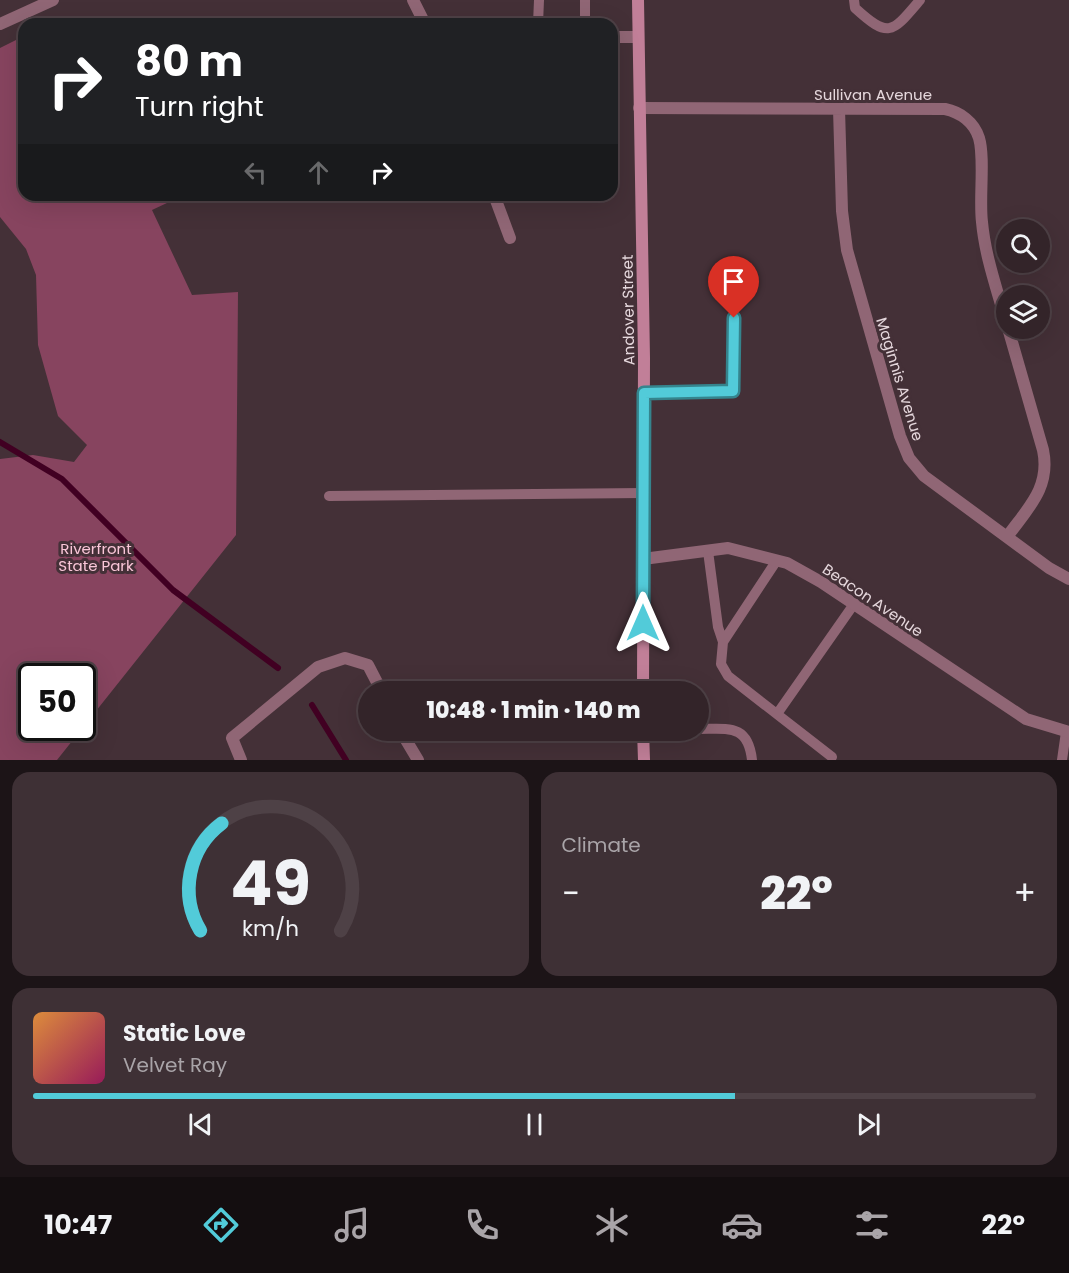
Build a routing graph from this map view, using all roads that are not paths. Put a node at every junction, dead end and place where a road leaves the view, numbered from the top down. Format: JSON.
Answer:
{"nodes":[{"id":1,"x":53,"y":0,"type":"edge"},
{"id":2,"x":413,"y":0,"type":"edge"},
{"id":3,"x":538,"y":0,"type":"edge"},
{"id":4,"x":585,"y":0,"type":"edge"},
{"id":5,"x":638,"y":0,"type":"edge"},
{"id":6,"x":854,"y":0,"type":"edge"},
{"id":7,"x":920,"y":0,"type":"edge"},
{"id":8,"x":422,"y":18,"type":"edge"},
{"id":9,"x":538,"y":18,"type":"edge"},
{"id":10,"x":585,"y":18,"type":"edge"},
{"id":11,"x":0,"y":24,"type":"edge"},
{"id":12,"x":638,"y":37,"type":"junction"},
{"id":13,"x":618,"y":38,"type":"edge"},
{"id":14,"x":639,"y":108,"type":"junction"},
{"id":15,"x":839,"y":109,"type":"junction"},
{"id":16,"x":496,"y":201,"type":"edge"},
{"id":17,"x":510,"y":238,"type":"dead end"},
{"id":18,"x":996,"y":285,"type":"edge"},
{"id":19,"x":734,"y":318,"type":"dead end"},
{"id":20,"x":1011,"y":339,"type":"edge"},
{"id":21,"x":644,"y":393,"type":"junction"},
{"id":22,"x":644,"y":493,"type":"junction"},
{"id":23,"x":329,"y":496,"type":"dead end"},
{"id":24,"x":1007,"y":537,"type":"junction"},
{"id":25,"x":708,"y":551,"type":"junction"},
{"id":26,"x":643,"y":559,"type":"junction"},
{"id":27,"x":777,"y":561,"type":"junction"},
{"id":28,"x":1069,"y":579,"type":"edge"},
{"id":29,"x":854,"y":604,"type":"junction"},
{"id":30,"x":723,"y":642,"type":"junction"},
{"id":31,"x":376,"y":681,"type":"edge"},
{"id":32,"x":643,"y":681,"type":"edge"},
{"id":33,"x":777,"y":714,"type":"junction"},
{"id":34,"x":709,"y":729,"type":"edge"},
{"id":35,"x":1068,"y":732,"type":"edge"},
{"id":36,"x":407,"y":741,"type":"edge"},
{"id":37,"x":644,"y":741,"type":"edge"},
{"id":38,"x":832,"y":757,"type":"dead end"},
{"id":39,"x":242,"y":760,"type":"edge"},
{"id":40,"x":418,"y":760,"type":"edge"},
{"id":41,"x":644,"y":760,"type":"edge"},
{"id":42,"x":752,"y":760,"type":"edge"},
{"id":43,"x":1062,"y":760,"type":"edge"}],
"edges":[{"from":1,"to":11,"type":"street"},
{"from":2,"to":8,"type":"street"},
{"from":3,"to":9,"type":"lane"},
{"from":4,"to":10,"type":"lane"},
{"from":5,"to":12,"type":"main road","name":"Andover Street"},
{"from":6,"to":7,"type":"lane"},
{"from":12,"to":13,"type":"street"},
{"from":12,"to":14,"type":"main road","name":"Andover Street"},
{"from":14,"to":15,"type":"street","name":"Sullivan Avenue"},
{"from":14,"to":21,"type":"main road","name":"Andover Street"},
{"from":15,"to":18,"type":"street","name":"Sullivan Avenue"},
{"from":15,"to":24,"type":"street","name":"Maginnis Avenue"},
{"from":16,"to":17,"type":"street"},
{"from":19,"to":21,"type":"lane"},
{"from":20,"to":24,"type":"street"},
{"from":21,"to":22,"type":"main road","name":"Andover Street"},
{"from":22,"to":23,"type":"lane"},
{"from":22,"to":26,"type":"main road","name":"Andover Street"},
{"from":24,"to":28,"type":"street","name":"Maginnis Avenue"},
{"from":25,"to":26,"type":"street","name":"Beacon Avenue"},
{"from":25,"to":27,"type":"street","name":"Beacon Avenue"},
{"from":25,"to":30,"type":"lane"},
{"from":26,"to":32,"type":"main road","name":"Andover Street"},
{"from":27,"to":29,"type":"street","name":"Beacon Avenue"},
{"from":27,"to":30,"type":"lane"},
{"from":29,"to":33,"type":"lane"},
{"from":29,"to":35,"type":"street","name":"Beacon Avenue"},
{"from":30,"to":33,"type":"lane"},
{"from":31,"to":39,"type":"street"},
{"from":33,"to":38,"type":"lane"},
{"from":34,"to":42,"type":"lane"},
{"from":35,"to":43,"type":"lane"},
{"from":36,"to":40,"type":"street"},
{"from":37,"to":41,"type":"main road"}]}
